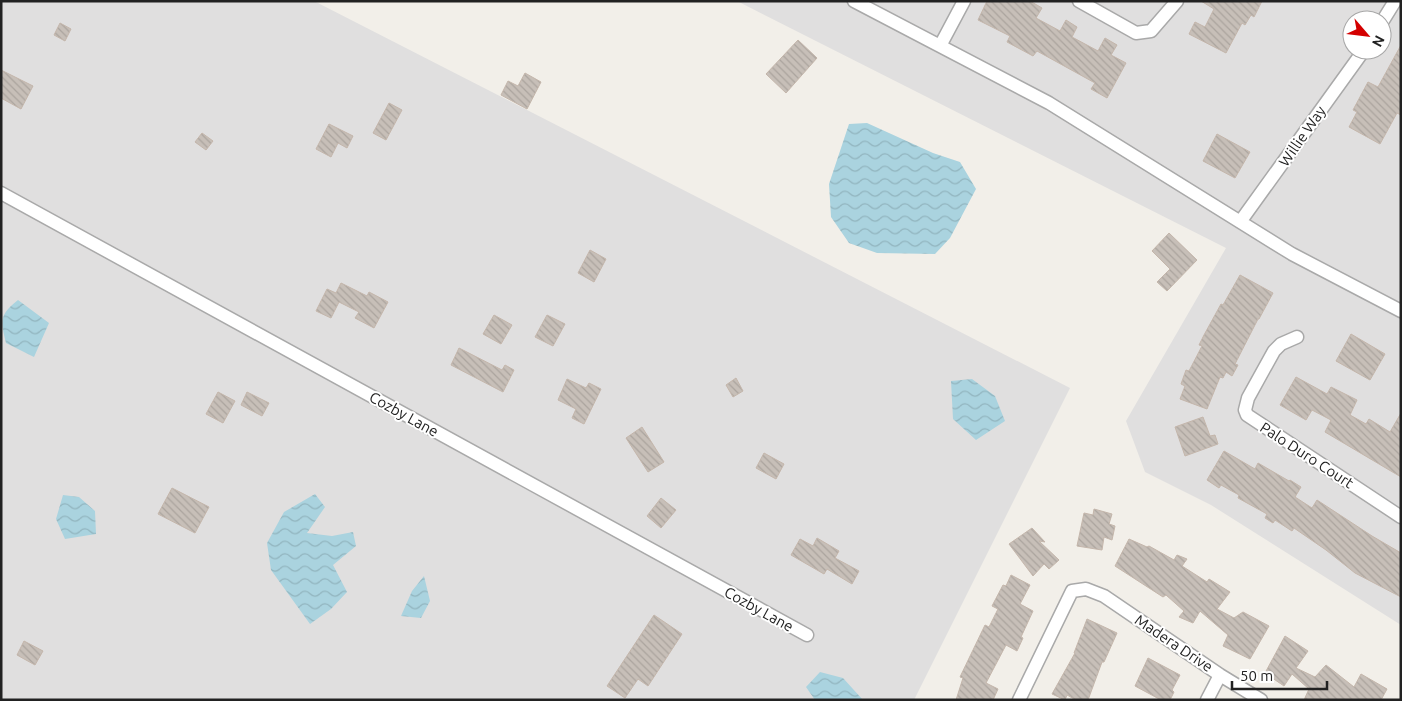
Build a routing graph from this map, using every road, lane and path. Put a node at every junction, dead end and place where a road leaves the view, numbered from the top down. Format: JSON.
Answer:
{"nodes":[{"id":1,"x":854,"y":1,"type":"edge"},
{"id":2,"x":964,"y":1,"type":"edge"},
{"id":3,"x":1079,"y":1,"type":"edge"},
{"id":4,"x":1177,"y":1,"type":"edge"},
{"id":5,"x":940,"y":46,"type":"junction"},
{"id":6,"x":1357,"y":60,"type":"edge"},
{"id":7,"x":1,"y":193,"type":"edge"},
{"id":8,"x":1240,"y":222,"type":"junction"},
{"id":9,"x":1401,"y":311,"type":"edge"},
{"id":10,"x":1298,"y":337,"type":"dead end"},
{"id":11,"x":1401,"y":517,"type":"edge"},
{"id":12,"x":807,"y":636,"type":"dead end"},
{"id":13,"x":1220,"y":675,"type":"junction"},
{"id":14,"x":1019,"y":700,"type":"edge"},
{"id":15,"x":1207,"y":700,"type":"edge"},
{"id":16,"x":1261,"y":700,"type":"edge"}],
"edges":[{"from":1,"to":5,"type":"street"},
{"from":2,"to":5,"type":"street"},
{"from":3,"to":4,"type":"street"},
{"from":5,"to":8,"type":"street"},
{"from":6,"to":8,"type":"street","name":"Willie Way"},
{"from":7,"to":12,"type":"street","name":"Cozby Lane"},
{"from":8,"to":9,"type":"street"},
{"from":10,"to":11,"type":"street","name":"Palo Duro Court"},
{"from":13,"to":14,"type":"street","name":"Madera Drive"},
{"from":13,"to":15,"type":"street"},
{"from":13,"to":16,"type":"street","name":"Madera Drive"}]}
